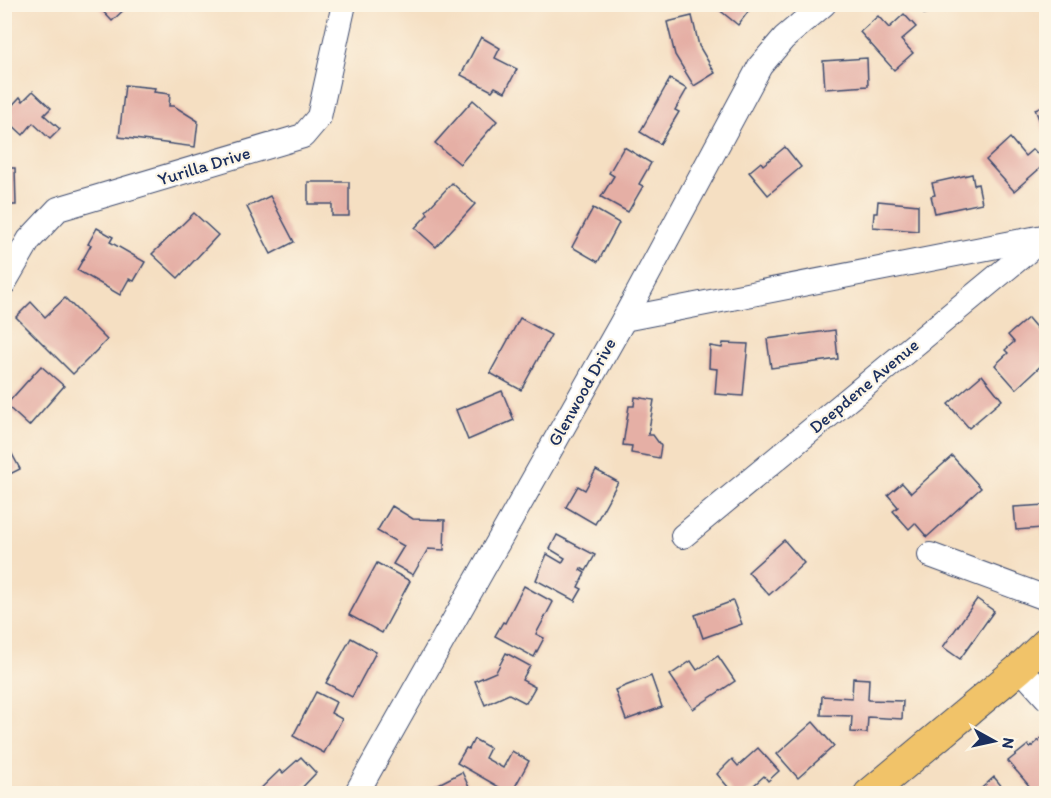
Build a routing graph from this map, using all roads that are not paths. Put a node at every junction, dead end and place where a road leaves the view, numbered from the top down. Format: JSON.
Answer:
{"nodes":[{"id":1,"x":344,"y":4,"type":"edge"},
{"id":2,"x":824,"y":4,"type":"edge"},
{"id":3,"x":1046,"y":236,"type":"edge"},
{"id":4,"x":4,"y":283,"type":"edge"},
{"id":5,"x":624,"y":319,"type":"junction"},
{"id":6,"x":683,"y":536,"type":"dead end"},
{"id":7,"x":930,"y":555,"type":"dead end"},
{"id":8,"x":1047,"y":598,"type":"edge"},
{"id":9,"x":1047,"y":643,"type":"edge"},
{"id":10,"x":1036,"y":677,"type":"edge"},
{"id":11,"x":356,"y":794,"type":"edge"},
{"id":12,"x":869,"y":794,"type":"edge"},
{"id":13,"x":895,"y":794,"type":"edge"}],
"edges":[{"from":1,"to":4,"type":"street","name":"Yurilla Drive"},
{"from":2,"to":5,"type":"street","name":"Glenwood Drive"},
{"from":3,"to":5,"type":"street","name":"Deepdene Avenue"},
{"from":3,"to":6,"type":"street","name":"Deepdene Avenue"},
{"from":5,"to":11,"type":"street","name":"Glenwood Drive"},
{"from":7,"to":8,"type":"street"},
{"from":9,"to":10,"type":"main road"},
{"from":10,"to":12,"type":"main road"},
{"from":10,"to":13,"type":"main road"}]}
